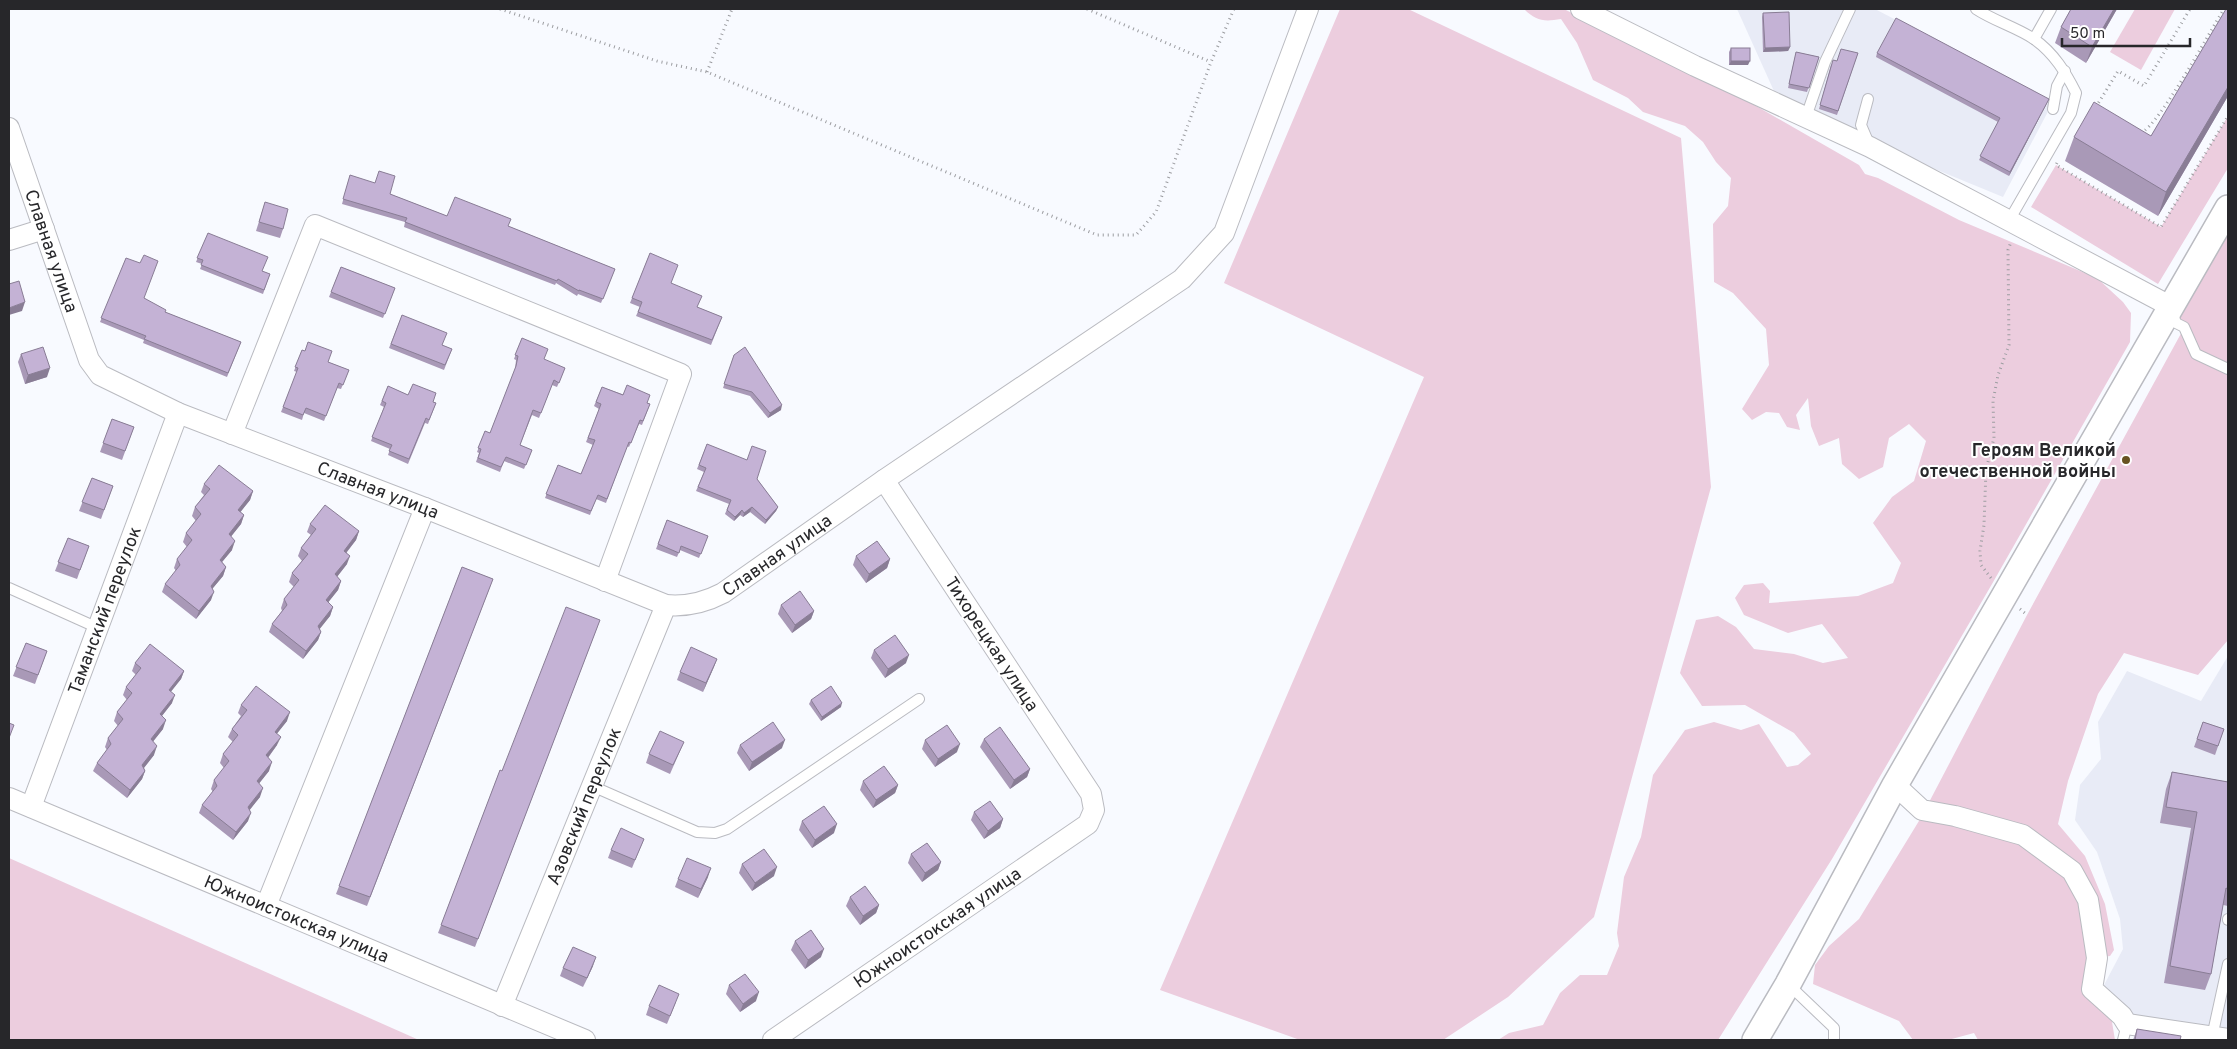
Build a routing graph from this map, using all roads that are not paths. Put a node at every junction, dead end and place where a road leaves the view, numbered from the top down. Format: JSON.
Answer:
{"nodes":[{"id":1,"x":1308,"y":9,"type":"edge"},
{"id":2,"x":1581,"y":9,"type":"edge"},
{"id":3,"x":1850,"y":9,"type":"edge"},
{"id":4,"x":1976,"y":9,"type":"edge"},
{"id":5,"x":2052,"y":9,"type":"edge"},
{"id":6,"x":2034,"y":39,"type":"junction"},
{"id":7,"x":2065,"y":71,"type":"junction"},
{"id":8,"x":1868,"y":99,"type":"dead end"},
{"id":9,"x":2053,"y":109,"type":"dead end"},
{"id":10,"x":1806,"y":117,"type":"junction"},
{"id":11,"x":9,"y":128,"type":"edge"},
{"id":12,"x":1870,"y":147,"type":"junction"},
{"id":13,"x":2228,"y":208,"type":"edge"},
{"id":14,"x":2014,"y":221,"type":"junction"},
{"id":15,"x":44,"y":229,"type":"junction"},
{"id":16,"x":9,"y":240,"type":"edge"},
{"id":17,"x":2170,"y":306,"type":"junction"},
{"id":18,"x":2228,"y":369,"type":"edge"},
{"id":19,"x":178,"y":413,"type":"junction"},
{"id":20,"x":232,"y":434,"type":"junction"},
{"id":21,"x":884,"y":480,"type":"junction"},
{"id":22,"x":425,"y":508,"type":"junction"},
{"id":23,"x":605,"y":581,"type":"junction"},
{"id":24,"x":9,"y":588,"type":"edge"},
{"id":25,"x":666,"y":605,"type":"junction"},
{"id":26,"x":98,"y":628,"type":"junction"},
{"id":27,"x":919,"y":699,"type":"dead end"},
{"id":28,"x":1895,"y":785,"type":"junction"},
{"id":29,"x":592,"y":786,"type":"junction"},
{"id":30,"x":9,"y":798,"type":"edge"},
{"id":31,"x":31,"y":807,"type":"junction"},
{"id":32,"x":1094,"y":810,"type":"joint"},
{"id":33,"x":266,"y":906,"type":"junction"},
{"id":34,"x":2228,"y":964,"type":"edge"},
{"id":35,"x":1788,"y":984,"type":"junction"},
{"id":36,"x":502,"y":1006,"type":"junction"},
{"id":37,"x":2125,"y":1032,"type":"edge"},
{"id":38,"x":2220,"y":1038,"type":"edge"},
{"id":39,"x":585,"y":1040,"type":"edge"},
{"id":40,"x":773,"y":1040,"type":"edge"},
{"id":41,"x":1755,"y":1040,"type":"edge"},
{"id":42,"x":1834,"y":1040,"type":"edge"}],
"edges":[{"from":1,"to":21,"type":"street","name":"Славная улица"},
{"from":2,"to":10,"type":"street"},
{"from":3,"to":10,"type":"lane"},
{"from":4,"to":6,"type":"lane"},
{"from":5,"to":6,"type":"lane"},
{"from":6,"to":7,"type":"lane"},
{"from":7,"to":9,"type":"lane"},
{"from":7,"to":14,"type":"lane"},
{"from":8,"to":12,"type":"lane"},
{"from":10,"to":12,"type":"street"},
{"from":11,"to":15,"type":"street","name":"Славная улица"},
{"from":12,"to":14,"type":"street"},
{"from":13,"to":17,"type":"street"},
{"from":14,"to":17,"type":"street"},
{"from":15,"to":16,"type":"street"},
{"from":15,"to":19,"type":"street","name":"Славная улица"},
{"from":17,"to":18,"type":"lane"},
{"from":17,"to":28,"type":"street"},
{"from":19,"to":20,"type":"street","name":"Славная улица"},
{"from":19,"to":26,"type":"street","name":"Таманский переулок"},
{"from":20,"to":22,"type":"street","name":"Славная улица"},
{"from":20,"to":23,"type":"street"},
{"from":21,"to":25,"type":"street","name":"Славная улица"},
{"from":21,"to":32,"type":"street","name":"Тихорецкая улица"},
{"from":22,"to":23,"type":"street","name":"Славная улица"},
{"from":22,"to":33,"type":"street"},
{"from":23,"to":25,"type":"street","name":"Славная улица"},
{"from":24,"to":26,"type":"lane"},
{"from":25,"to":29,"type":"street","name":"Азовский переулок"},
{"from":26,"to":31,"type":"street","name":"Таманский переулок"},
{"from":27,"to":29,"type":"lane"},
{"from":28,"to":35,"type":"street"},
{"from":28,"to":37,"type":"street"},
{"from":29,"to":36,"type":"street","name":"Азовский переулок"},
{"from":30,"to":31,"type":"street","name":"Южноистокская улица"},
{"from":31,"to":33,"type":"street","name":"Южноистокская улица"},
{"from":32,"to":40,"type":"street","name":"Южноистокская улица"},
{"from":33,"to":36,"type":"street","name":"Южноистокская улица"},
{"from":34,"to":38,"type":"lane"},
{"from":35,"to":41,"type":"street"},
{"from":35,"to":42,"type":"lane"},
{"from":36,"to":39,"type":"street","name":"Южноистокская улица"},
{"from":37,"to":38,"type":"street"}]}
